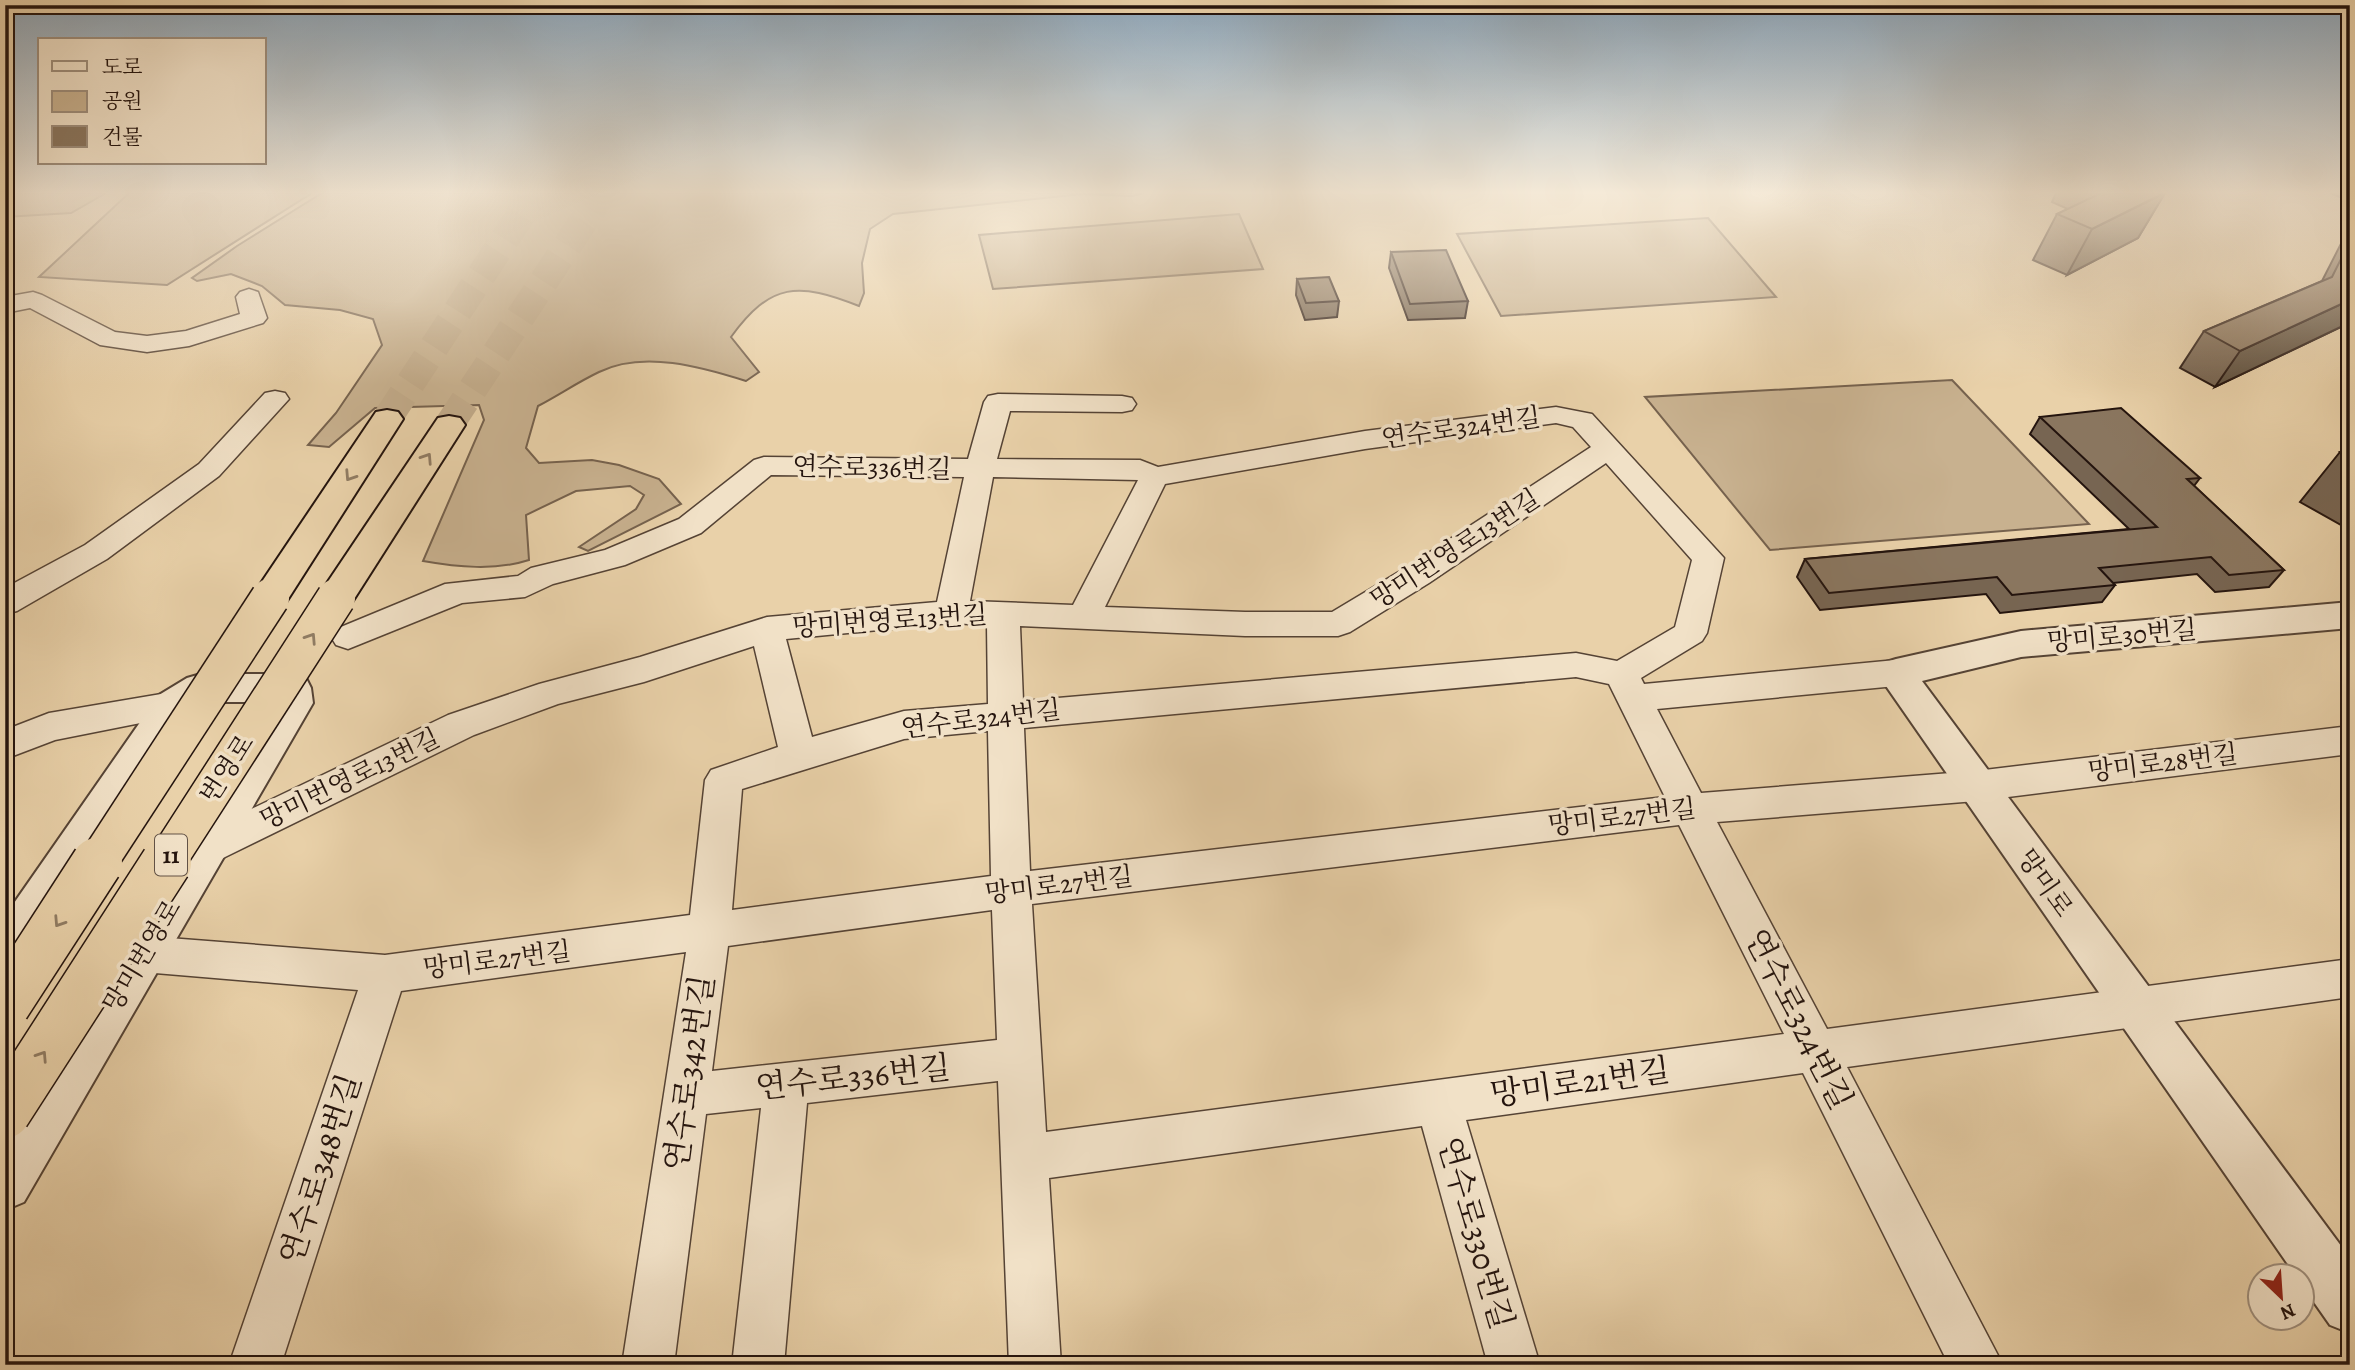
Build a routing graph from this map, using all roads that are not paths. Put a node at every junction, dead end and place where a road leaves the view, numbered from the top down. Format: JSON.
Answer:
{"nodes":[{"id":1,"x":248,"y":296,"type":"dead end"},
{"id":2,"x":5,"y":305,"type":"edge"},
{"id":3,"x":275,"y":399,"type":"dead end"},
{"id":4,"x":1122,"y":404,"type":"dead end"},
{"id":5,"x":387,"y":419,"type":"tunnel mouth"},
{"id":6,"x":449,"y":425,"type":"tunnel mouth"},
{"id":7,"x":1606,"y":450,"type":"junction"},
{"id":8,"x":980,"y":469,"type":"junction"},
{"id":9,"x":1154,"y":477,"type":"junction"},
{"id":10,"x":5,"y":603,"type":"edge"},
{"id":11,"x":951,"y":612,"type":"junction"},
{"id":12,"x":1003,"y":613,"type":"junction"},
{"id":13,"x":1084,"y":616,"type":"junction"},
{"id":14,"x":342,"y":617,"type":"junction"},
{"id":15,"x":2346,"y":620,"type":"edge"},
{"id":16,"x":767,"y":629,"type":"junction"},
{"id":17,"x":1896,"y":673,"type":"junction"},
{"id":18,"x":1627,"y":686,"type":"junction"},
{"id":19,"x":173,"y":705,"type":"junction"},
{"id":20,"x":1006,"y":714,"type":"junction"},
{"id":21,"x":2350,"y":740,"type":"edge"},
{"id":22,"x":5,"y":745,"type":"edge"},
{"id":23,"x":798,"y":755,"type":"junction"},
{"id":24,"x":724,"y":780,"type":"joint"},
{"id":25,"x":1976,"y":786,"type":"junction"},
{"id":26,"x":1690,"y":809,"type":"junction"},
{"id":27,"x":207,"y":848,"type":"junction"},
{"id":28,"x":1011,"y":891,"type":"junction"},
{"id":29,"x":709,"y":933,"type":"junction"},
{"id":30,"x":9,"y":943,"type":"edge"},
{"id":31,"x":143,"y":954,"type":"junction"},
{"id":32,"x":384,"y":974,"type":"junction"},
{"id":33,"x":2350,"y":978,"type":"edge"},
{"id":34,"x":5,"y":1005,"type":"edge"},
{"id":35,"x":2135,"y":1009,"type":"junction"},
{"id":36,"x":1815,"y":1050,"type":"junction"},
{"id":37,"x":1020,"y":1058,"type":"junction"},
{"id":38,"x":786,"y":1084,"type":"junction"},
{"id":39,"x":685,"y":1095,"type":"junction"},
{"id":40,"x":1438,"y":1101,"type":"junction"},
{"id":41,"x":5,"y":1113,"type":"edge"},
{"id":42,"x":1025,"y":1158,"type":"junction"},
{"id":43,"x":5,"y":1184,"type":"edge"},
{"id":44,"x":2350,"y":1305,"type":"edge"},
{"id":45,"x":255,"y":1365,"type":"edge"},
{"id":46,"x":648,"y":1365,"type":"edge"},
{"id":47,"x":758,"y":1365,"type":"edge"},
{"id":48,"x":1035,"y":1365,"type":"edge"},
{"id":49,"x":1514,"y":1365,"type":"edge"},
{"id":50,"x":1977,"y":1365,"type":"edge"}],
"edges":[{"from":1,"to":2,"type":"street"},
{"from":3,"to":10,"type":"street"},
{"from":4,"to":8,"type":"street","name":"연수로336번길"},
{"from":5,"to":34,"type":"highway","number":"11","one_way":true,"bridge":true},
{"from":14,"to":6,"type":"highway","name":"번영로","number":"11","one_way":true},
{"from":7,"to":9,"type":"street","name":"연수로324번길"},
{"from":7,"to":13,"type":"street","name":"망미번영로13번길"},
{"from":7,"to":18,"type":"street","name":"연수로324번길"},
{"from":8,"to":9,"type":"street","name":"연수로336번길"},
{"from":8,"to":11,"type":"street","name":"연수로336번길"},
{"from":8,"to":14,"type":"street","name":"연수로336번길"},
{"from":9,"to":13,"type":"street"},
{"from":11,"to":12,"type":"street","name":"망미번영로13번길"},
{"from":11,"to":16,"type":"street","name":"망미번영로13번길"},
{"from":12,"to":13,"type":"street","name":"망미번영로13번길"},
{"from":12,"to":20,"type":"street"},
{"from":41,"to":14,"type":"highway","name":"번영로","number":"11","one_way":true,"bridge":true},
{"from":15,"to":17,"type":"street","name":"망미로30번길"},
{"from":16,"to":23,"type":"street"},
{"from":16,"to":27,"type":"street","name":"망미번영로13번길"},
{"from":17,"to":18,"type":"street"},
{"from":17,"to":25,"type":"street","name":"망미로"},
{"from":18,"to":20,"type":"street","name":"연수로324번길"},
{"from":18,"to":26,"type":"street","name":"연수로324번길"},
{"from":19,"to":22,"type":"street","name":"망미번영로"},
{"from":19,"to":27,"type":"street","name":"망미번영로"},
{"from":19,"to":30,"type":"street","name":"망미번영로"},
{"from":20,"to":23,"type":"street","name":"연수로324번길"},
{"from":20,"to":28,"type":"street"},
{"from":21,"to":25,"type":"street","name":"망미로28번길"},
{"from":23,"to":24,"type":"street","name":"연수로324번길"},
{"from":24,"to":29,"type":"street","name":"연수로342번길"},
{"from":25,"to":26,"type":"street","name":"망미로27번길"},
{"from":25,"to":35,"type":"street","name":"망미로"},
{"from":26,"to":28,"type":"street","name":"망미로27번길"},
{"from":26,"to":36,"type":"street","name":"연수로324번길"},
{"from":27,"to":31,"type":"street","name":"망미번영로"},
{"from":28,"to":29,"type":"street","name":"망미로27번길"},
{"from":28,"to":37,"type":"street"},
{"from":29,"to":32,"type":"street","name":"망미로27번길"},
{"from":29,"to":39,"type":"street","name":"연수로342번길"},
{"from":31,"to":32,"type":"street","name":"망미로27번길"},
{"from":31,"to":43,"type":"street","name":"망미번영로"},
{"from":32,"to":45,"type":"street","name":"연수로348번길"},
{"from":33,"to":35,"type":"street","name":"망미로21번길"},
{"from":35,"to":36,"type":"street","name":"망미로21번길"},
{"from":35,"to":44,"type":"street","name":"망미로"},
{"from":36,"to":40,"type":"street","name":"망미로21번길"},
{"from":36,"to":50,"type":"street","name":"연수로324번길"},
{"from":37,"to":38,"type":"street","name":"연수로336번길"},
{"from":37,"to":42,"type":"street"},
{"from":38,"to":39,"type":"street","name":"연수로336번길"},
{"from":38,"to":47,"type":"street"},
{"from":39,"to":46,"type":"street","name":"연수로342번길"},
{"from":40,"to":42,"type":"street","name":"망미로21번길"},
{"from":40,"to":49,"type":"street","name":"연수로330번길"},
{"from":42,"to":48,"type":"street"}]}
